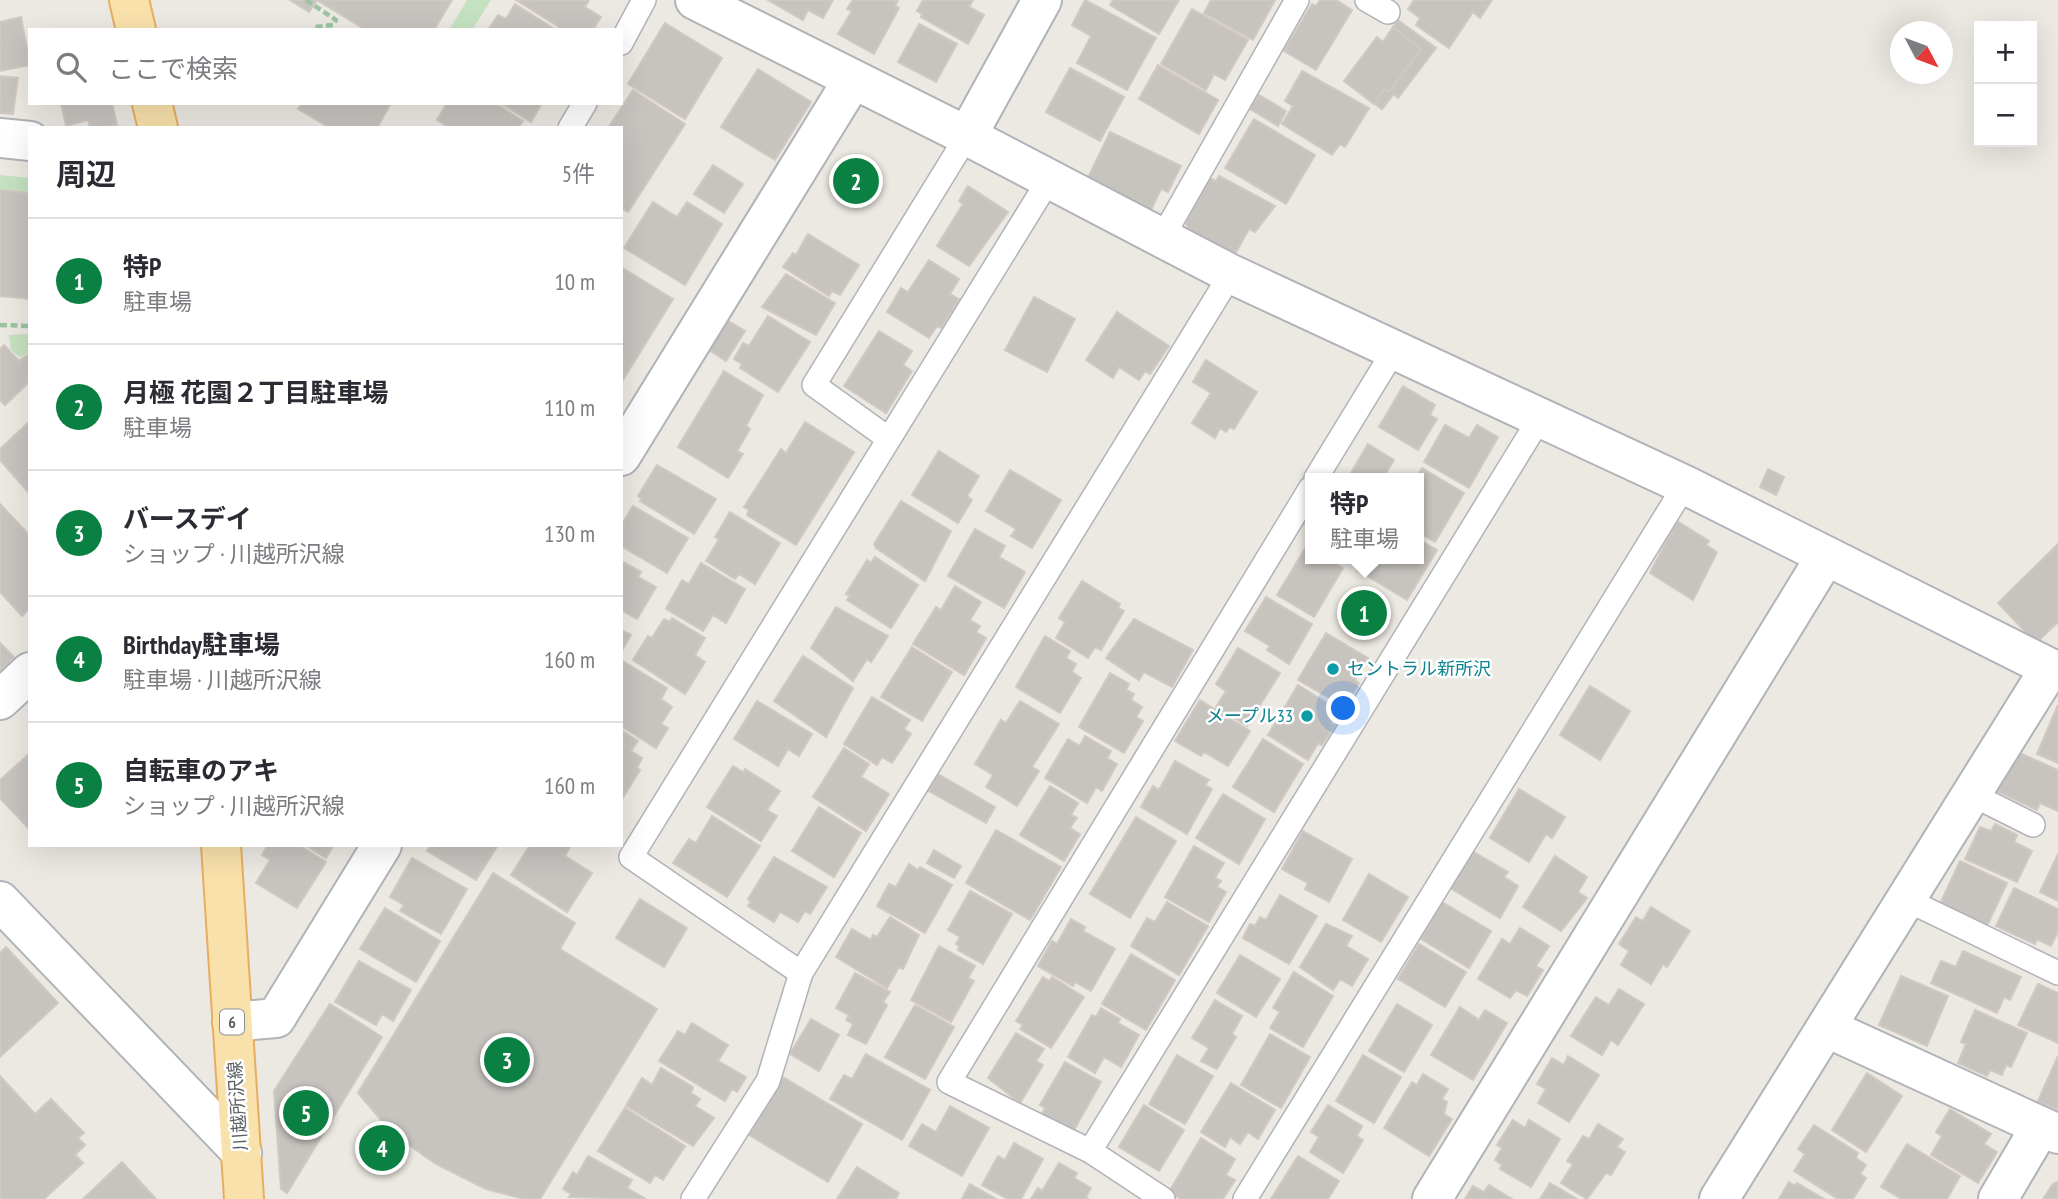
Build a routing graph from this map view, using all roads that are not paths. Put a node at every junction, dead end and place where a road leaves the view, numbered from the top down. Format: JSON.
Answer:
{"nodes":[{"id":1,"x":129,"y":0,"type":"edge"},
{"id":2,"x":644,"y":0,"type":"edge"},
{"id":3,"x":1042,"y":0,"type":"edge"},
{"id":4,"x":1297,"y":0,"type":"edge"},
{"id":5,"x":1367,"y":0,"type":"edge"},
{"id":6,"x":707,"y":2,"type":"edge"},
{"id":7,"x":1388,"y":12,"type":"dead end"},
{"id":8,"x":136,"y":28,"type":"edge"},
{"id":9,"x":623,"y":39,"type":"edge"},
{"id":10,"x":852,"y":81,"type":"junction"},
{"id":11,"x":152,"y":105,"type":"edge"},
{"id":12,"x":584,"y":105,"type":"edge"},
{"id":13,"x":158,"y":126,"type":"edge"},
{"id":14,"x":571,"y":126,"type":"edge"},
{"id":15,"x":967,"y":136,"type":"junction"},
{"id":16,"x":0,"y":138,"type":"edge"},
{"id":17,"x":28,"y":141,"type":"edge"},
{"id":18,"x":1050,"y":178,"type":"junction"},
{"id":19,"x":1162,"y":238,"type":"junction"},
{"id":20,"x":1231,"y":274,"type":"junction"},
{"id":21,"x":1394,"y":352,"type":"junction"},
{"id":22,"x":1540,"y":418,"type":"junction"},
{"id":23,"x":889,"y":439,"type":"junction"},
{"id":24,"x":623,"y":453,"type":"edge"},
{"id":25,"x":1319,"y":473,"type":"edge"},
{"id":26,"x":1685,"y":485,"type":"junction"},
{"id":27,"x":1305,"y":497,"type":"edge"},
{"id":28,"x":1826,"y":556,"type":"junction"},
{"id":29,"x":2054,"y":670,"type":"edge"},
{"id":30,"x":28,"y":674,"type":"edge"},
{"id":31,"x":0,"y":700,"type":"edge"},
{"id":32,"x":1971,"y":794,"type":"junction"},
{"id":33,"x":2033,"y":825,"type":"dead end"},
{"id":34,"x":221,"y":847,"type":"edge"},
{"id":35,"x":381,"y":847,"type":"edge"},
{"id":36,"x":1905,"y":899,"type":"junction"},
{"id":37,"x":0,"y":901,"type":"edge"},
{"id":38,"x":801,"y":973,"type":"junction"},
{"id":39,"x":2058,"y":973,"type":"edge"},
{"id":40,"x":232,"y":1022,"type":"junction"},
{"id":41,"x":1827,"y":1028,"type":"junction"},
{"id":42,"x":2049,"y":1130,"type":"edge"},
{"id":43,"x":1090,"y":1151,"type":"junction"},
{"id":44,"x":242,"y":1153,"type":"junction"},
{"id":45,"x":244,"y":1199,"type":"edge"},
{"id":46,"x":693,"y":1199,"type":"edge"},
{"id":47,"x":1163,"y":1199,"type":"edge"},
{"id":48,"x":1245,"y":1199,"type":"edge"},
{"id":49,"x":1432,"y":1199,"type":"edge"},
{"id":50,"x":1719,"y":1199,"type":"edge"},
{"id":51,"x":1998,"y":1199,"type":"edge"}],
"edges":[{"from":1,"to":8,"type":"main road"},
{"from":2,"to":9,"type":"lane"},
{"from":3,"to":15,"type":"street"},
{"from":4,"to":19,"type":"lane"},
{"from":5,"to":7,"type":"lane"},
{"from":6,"to":10,"type":"street"},
{"from":10,"to":15,"type":"street"},
{"from":10,"to":24,"type":"street"},
{"from":11,"to":13,"type":"main road"},
{"from":12,"to":14,"type":"lane"},
{"from":15,"to":18,"type":"street"},
{"from":15,"to":23,"type":"lane"},
{"from":16,"to":17,"type":"street"},
{"from":18,"to":19,"type":"street"},
{"from":18,"to":23,"type":"lane"},
{"from":19,"to":20,"type":"street"},
{"from":20,"to":21,"type":"street"},
{"from":20,"to":38,"type":"lane"},
{"from":21,"to":22,"type":"street"},
{"from":21,"to":25,"type":"lane"},
{"from":22,"to":26,"type":"street"},
{"from":22,"to":43,"type":"lane"},
{"from":23,"to":38,"type":"lane"},
{"from":26,"to":28,"type":"street"},
{"from":26,"to":48,"type":"lane"},
{"from":27,"to":43,"type":"lane"},
{"from":28,"to":29,"type":"street"},
{"from":28,"to":49,"type":"street"},
{"from":29,"to":32,"type":"street"},
{"from":30,"to":31,"type":"street"},
{"from":32,"to":33,"type":"lane"},
{"from":32,"to":36,"type":"street"},
{"from":34,"to":40,"type":"main road","name":"川越所沢線","number":"6"},
{"from":35,"to":40,"type":"street"},
{"from":36,"to":39,"type":"lane"},
{"from":36,"to":41,"type":"street"},
{"from":37,"to":44,"type":"street"},
{"from":38,"to":46,"type":"lane"},
{"from":40,"to":44,"type":"main road","name":"川越所沢線","number":"6"},
{"from":41,"to":42,"type":"street"},
{"from":41,"to":50,"type":"street"},
{"from":42,"to":51,"type":"street"},
{"from":43,"to":47,"type":"lane"},
{"from":44,"to":45,"type":"main road","name":"川越所沢線","number":"6"}]}
